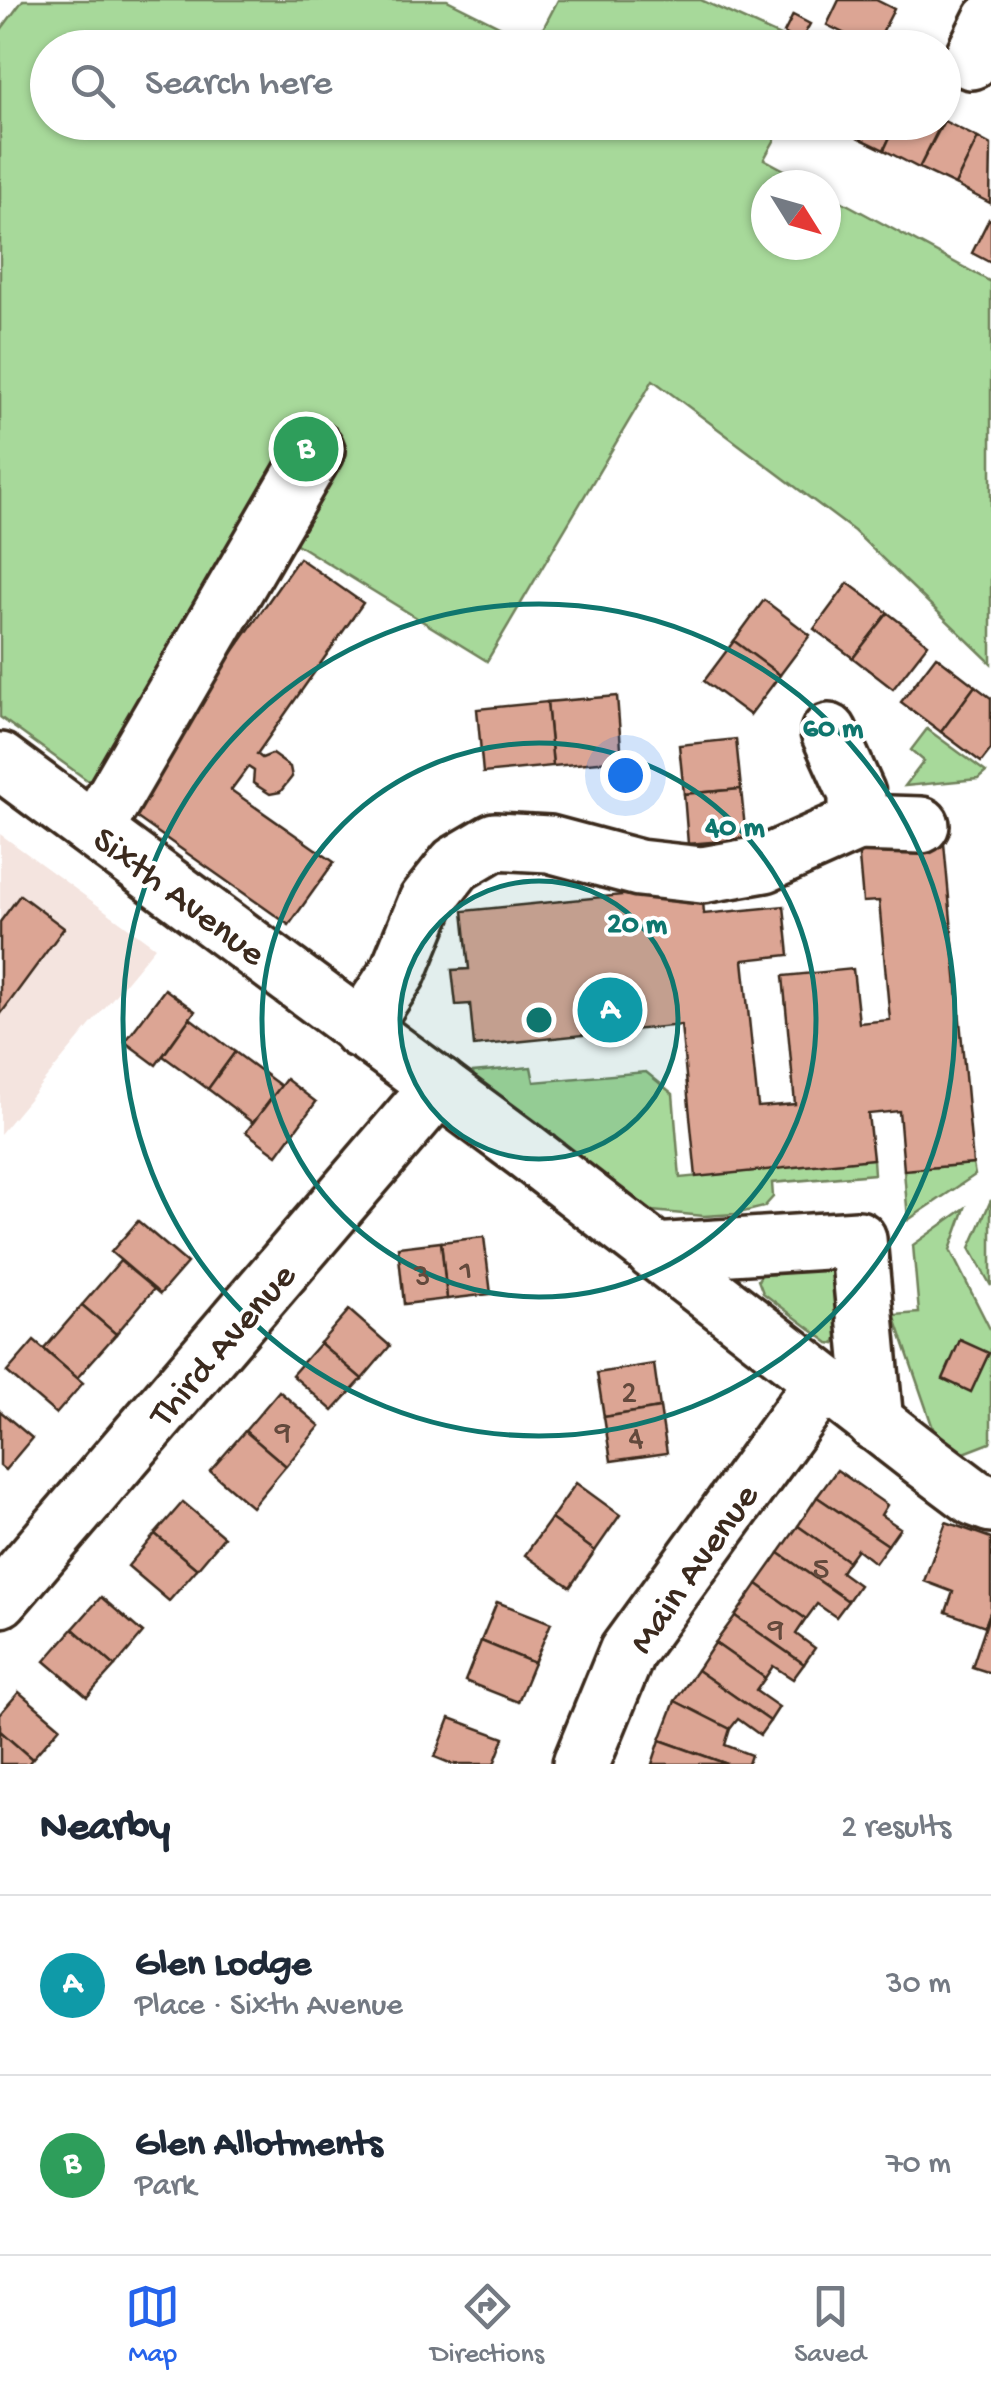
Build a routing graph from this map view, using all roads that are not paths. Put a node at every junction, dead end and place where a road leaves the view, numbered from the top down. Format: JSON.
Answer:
{"nodes":[{"id":1,"x":316,"y":450,"type":"dead end"},
{"id":2,"x":829,"y":732,"type":"dead end"},
{"id":3,"x":0,"y":761,"type":"edge"},
{"id":4,"x":857,"y":822,"type":"junction"},
{"id":5,"x":922,"y":825,"type":"dead end"},
{"id":6,"x":95,"y":830,"type":"junction"},
{"id":7,"x":360,"y":1030,"type":"junction"},
{"id":8,"x":440,"y":1086,"type":"junction"},
{"id":9,"x":654,"y":1252,"type":"junction"},
{"id":10,"x":822,"y":1383,"type":"junction"},
{"id":11,"x":875,"y":1423,"type":"junction"},
{"id":12,"x":991,"y":1504,"type":"edge"},
{"id":13,"x":0,"y":1599,"type":"edge"},
{"id":14,"x":581,"y":1764,"type":"edge"}],
"edges":[{"from":1,"to":6,"type":"street"},
{"from":2,"to":4,"type":"street"},
{"from":3,"to":6,"type":"street","name":"Sixth Avenue"},
{"from":4,"to":5,"type":"street"},
{"from":4,"to":7,"type":"street"},
{"from":6,"to":7,"type":"street","name":"Sixth Avenue"},
{"from":7,"to":8,"type":"street","name":"Sixth Avenue"},
{"from":8,"to":9,"type":"street","name":"Sixth Avenue"},
{"from":8,"to":13,"type":"street","name":"Third Avenue"},
{"from":9,"to":10,"type":"street","name":"Sixth Avenue"},
{"from":9,"to":11,"type":"street"},
{"from":10,"to":11,"type":"street","name":"Sixth Avenue"},
{"from":10,"to":14,"type":"street","name":"Main Avenue"},
{"from":11,"to":12,"type":"street","name":"Sixth Avenue"}]}
